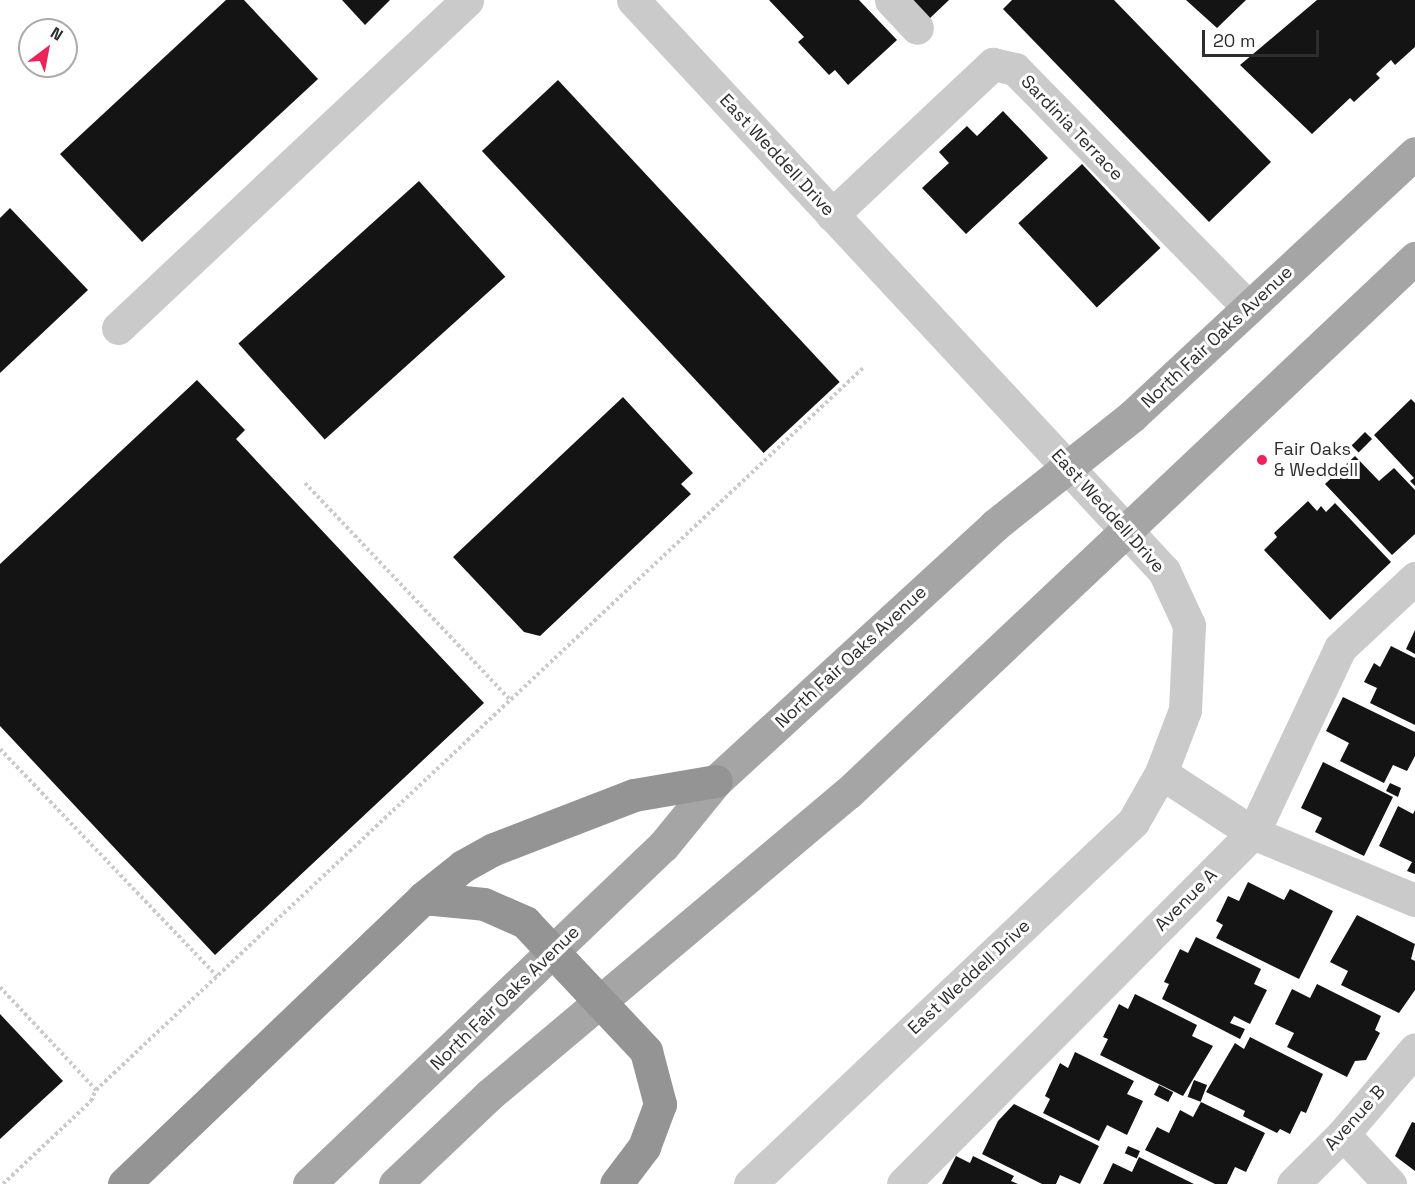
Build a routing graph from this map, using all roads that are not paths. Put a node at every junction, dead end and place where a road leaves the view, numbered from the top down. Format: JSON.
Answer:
{"nodes":[{"id":1,"x":467,"y":0,"type":"edge"},
{"id":2,"x":633,"y":0,"type":"edge"},
{"id":3,"x":891,"y":0,"type":"edge"},
{"id":4,"x":917,"y":28,"type":"dead end"},
{"id":5,"x":1415,"y":153,"type":"edge"},
{"id":6,"x":832,"y":215,"type":"junction"},
{"id":7,"x":1415,"y":258,"type":"edge"},
{"id":8,"x":1249,"y":308,"type":"junction"},
{"id":9,"x":118,"y":328,"type":"dead end"},
{"id":10,"x":1068,"y":467,"type":"junction"},
{"id":11,"x":1126,"y":530,"type":"junction"},
{"id":12,"x":1415,"y":578,"type":"edge"},
{"id":13,"x":1161,"y":772,"type":"junction"},
{"id":14,"x":716,"y":781,"type":"junction"},
{"id":15,"x":1253,"y":833,"type":"junction"},
{"id":16,"x":423,"y":898,"type":"junction"},
{"id":17,"x":1415,"y":900,"type":"edge"},
{"id":18,"x":554,"y":951,"type":"junction"},
{"id":19,"x":601,"y":1000,"type":"junction"},
{"id":20,"x":1415,"y":1049,"type":"edge"},
{"id":21,"x":1343,"y":1134,"type":"junction"},
{"id":22,"x":124,"y":1184,"type":"edge"},
{"id":23,"x":309,"y":1184,"type":"edge"},
{"id":24,"x":395,"y":1184,"type":"edge"},
{"id":25,"x":616,"y":1184,"type":"edge"},
{"id":26,"x":750,"y":1184,"type":"edge"},
{"id":27,"x":903,"y":1184,"type":"edge"},
{"id":28,"x":1293,"y":1184,"type":"edge"},
{"id":29,"x":1390,"y":1184,"type":"edge"}],
"edges":[{"from":1,"to":9,"type":"street"},
{"from":2,"to":6,"type":"street","name":"East Weddell Drive"},
{"from":3,"to":4,"type":"street"},
{"from":5,"to":8,"type":"main road","name":"North Fair Oaks Avenue"},
{"from":6,"to":8,"type":"street","name":"Sardinia Terrace"},
{"from":6,"to":10,"type":"street","name":"East Weddell Drive"},
{"from":7,"to":11,"type":"main road"},
{"from":8,"to":10,"type":"main road","name":"North Fair Oaks Avenue"},
{"from":10,"to":11,"type":"street","name":"East Weddell Drive"},
{"from":10,"to":14,"type":"main road","name":"North Fair Oaks Avenue"},
{"from":11,"to":13,"type":"street","name":"East Weddell Drive"},
{"from":11,"to":19,"type":"main road"},
{"from":12,"to":15,"type":"street","name":"Avenue A"},
{"from":13,"to":15,"type":"street"},
{"from":13,"to":26,"type":"street","name":"East Weddell Drive"},
{"from":14,"to":16,"type":"highway"},
{"from":14,"to":18,"type":"main road","name":"North Fair Oaks Avenue"},
{"from":15,"to":17,"type":"street"},
{"from":15,"to":27,"type":"street","name":"Avenue A"},
{"from":16,"to":18,"type":"highway"},
{"from":16,"to":22,"type":"highway"},
{"from":18,"to":19,"type":"highway"},
{"from":18,"to":23,"type":"main road","name":"North Fair Oaks Avenue"},
{"from":19,"to":24,"type":"main road"},
{"from":19,"to":25,"type":"highway"},
{"from":20,"to":21,"type":"street","name":"Avenue B"},
{"from":21,"to":28,"type":"street","name":"Avenue B"},
{"from":21,"to":29,"type":"street"}]}
